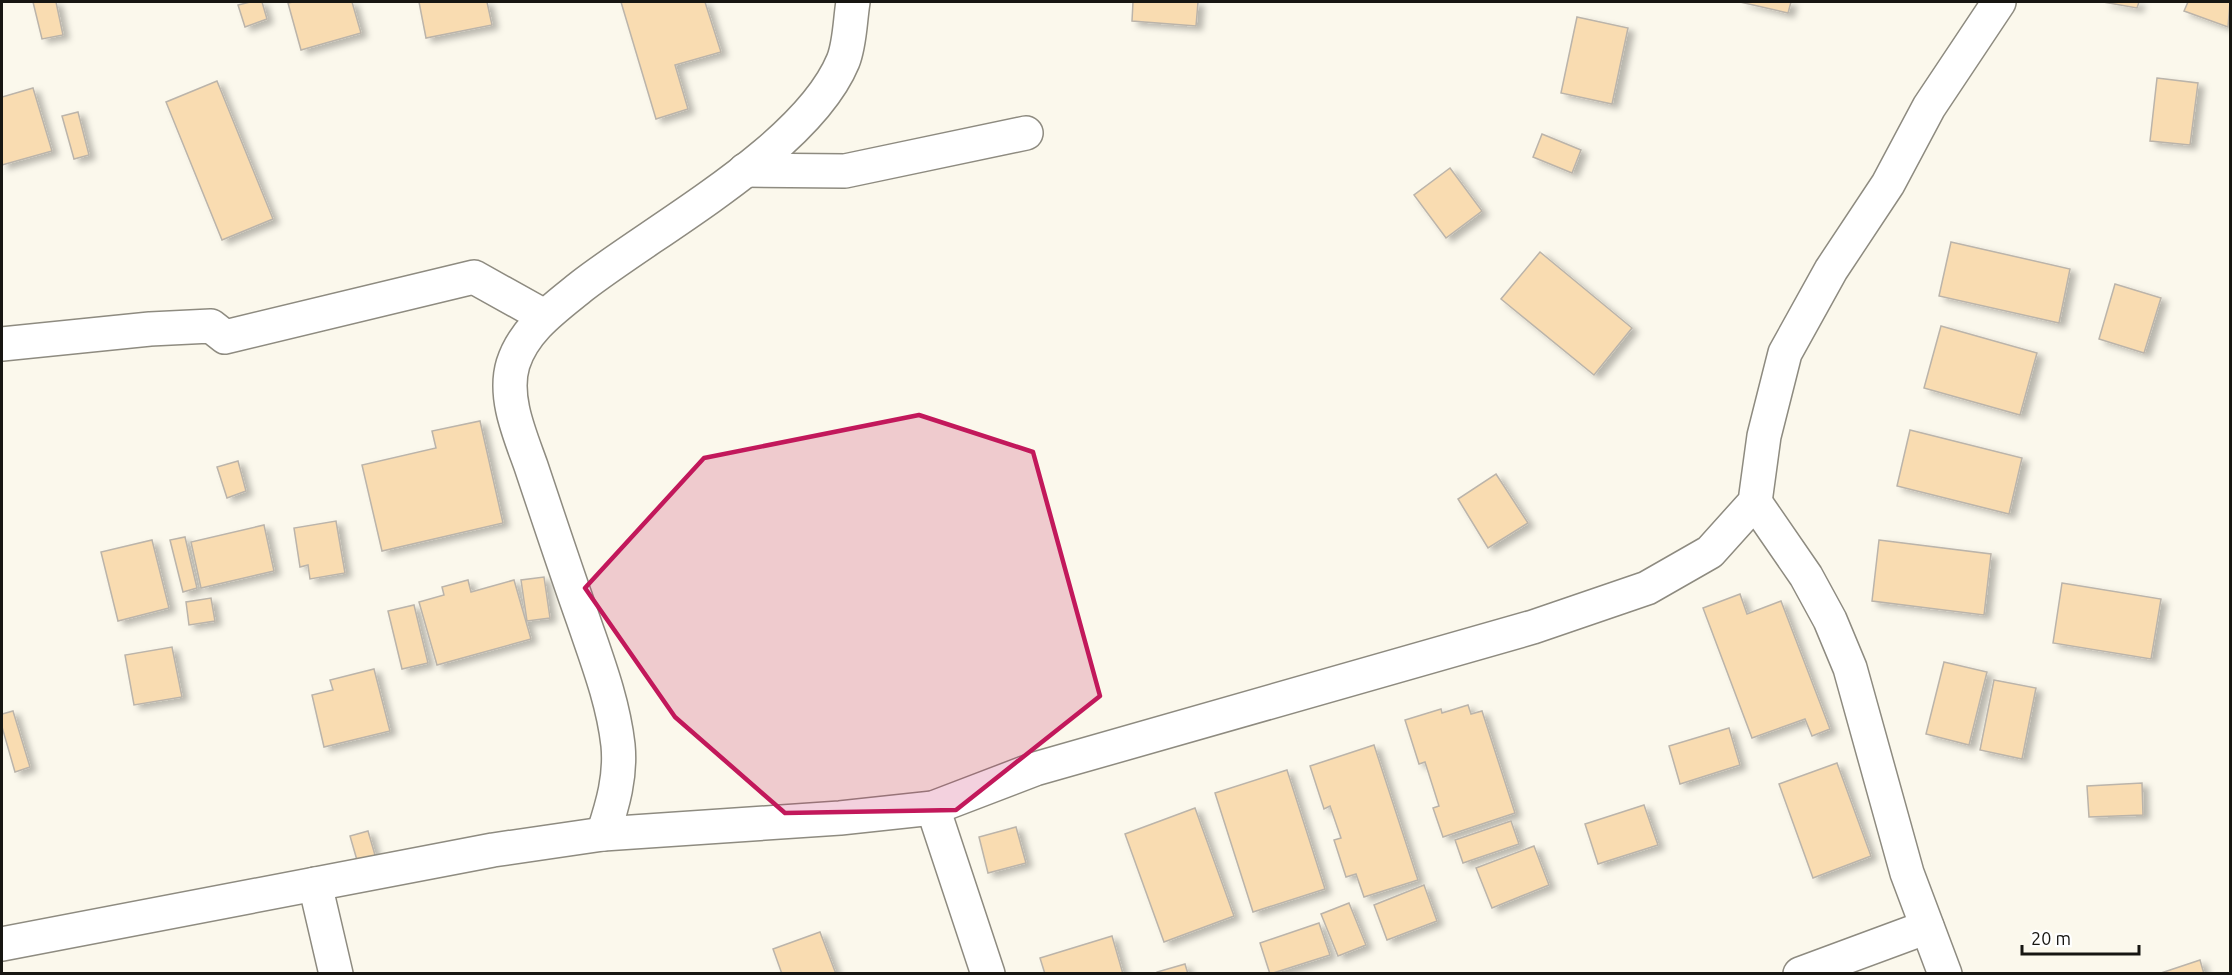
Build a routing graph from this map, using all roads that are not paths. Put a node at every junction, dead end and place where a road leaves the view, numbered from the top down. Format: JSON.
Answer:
{"nodes":[{"id":1,"x":853,"y":2,"type":"edge"},
{"id":2,"x":1999,"y":2,"type":"edge"},
{"id":3,"x":1026,"y":133,"type":"dead end"},
{"id":4,"x":745,"y":170,"type":"junction"},
{"id":5,"x":544,"y":316,"type":"junction"},
{"id":6,"x":2,"y":344,"type":"edge"},
{"id":7,"x":1755,"y":502,"type":"junction"},
{"id":8,"x":933,"y":808,"type":"junction"},
{"id":9,"x":603,"y":834,"type":"junction"},
{"id":10,"x":315,"y":884,"type":"junction"},
{"id":11,"x":1927,"y":927,"type":"junction"},
{"id":12,"x":2,"y":944,"type":"edge"},
{"id":13,"x":336,"y":974,"type":"edge"},
{"id":14,"x":988,"y":974,"type":"edge"},
{"id":15,"x":1800,"y":974,"type":"edge"},
{"id":16,"x":1945,"y":974,"type":"edge"}],
"edges":[{"from":1,"to":4,"type":"street"},
{"from":2,"to":7,"type":"street"},
{"from":3,"to":4,"type":"street"},
{"from":4,"to":5,"type":"street"},
{"from":5,"to":6,"type":"street"},
{"from":5,"to":9,"type":"street"},
{"from":7,"to":8,"type":"street"},
{"from":7,"to":11,"type":"street"},
{"from":8,"to":9,"type":"street"},
{"from":8,"to":14,"type":"street"},
{"from":9,"to":10,"type":"street"},
{"from":10,"to":12,"type":"street"},
{"from":10,"to":13,"type":"street"},
{"from":11,"to":15,"type":"street"},
{"from":11,"to":16,"type":"street"}]}
